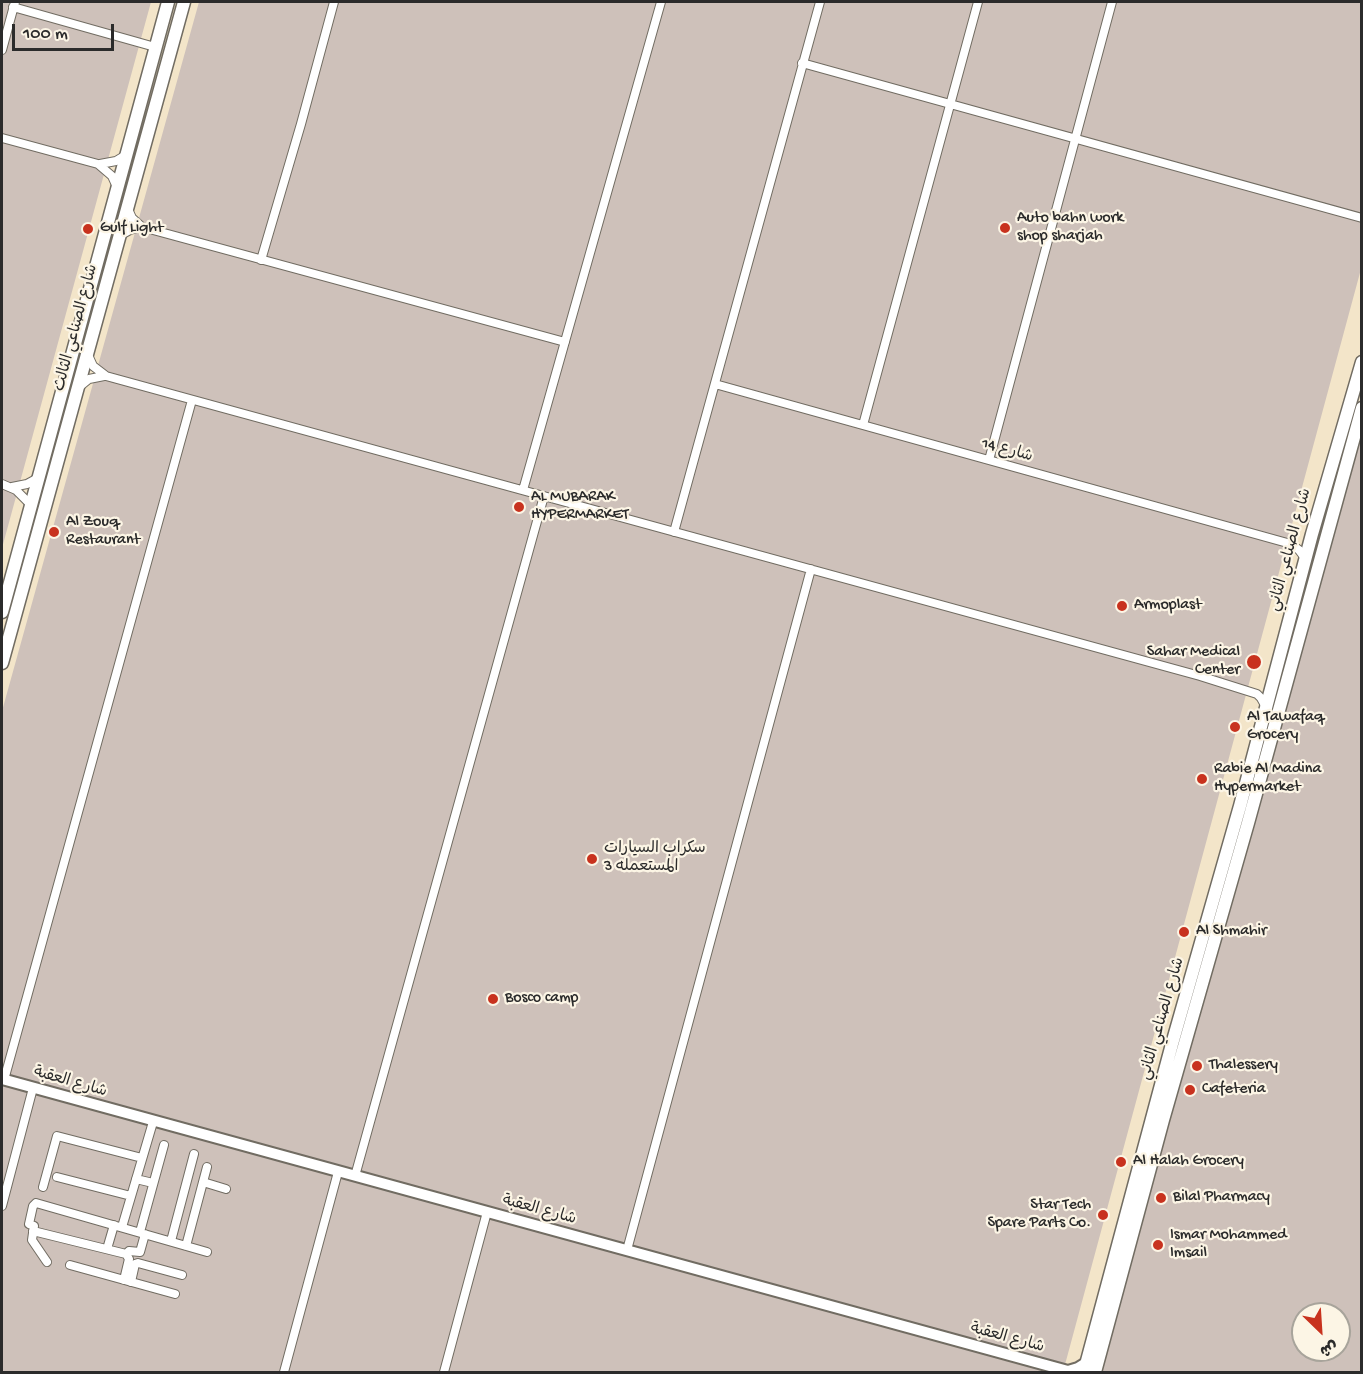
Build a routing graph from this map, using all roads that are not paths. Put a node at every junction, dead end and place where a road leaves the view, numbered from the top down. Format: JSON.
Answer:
{"nodes":[{"id":1,"x":168,"y":2,"type":"edge"},
{"id":2,"x":184,"y":2,"type":"edge"},
{"id":3,"x":334,"y":2,"type":"edge"},
{"id":4,"x":661,"y":2,"type":"edge"},
{"id":5,"x":820,"y":2,"type":"edge"},
{"id":6,"x":978,"y":2,"type":"edge"},
{"id":7,"x":1112,"y":2,"type":"edge"},
{"id":8,"x":14,"y":4,"type":"edge"},
{"id":9,"x":155,"y":47,"type":"junction"},
{"id":10,"x":2,"y":50,"type":"edge"},
{"id":11,"x":802,"y":63,"type":"junction"},
{"id":12,"x":950,"y":104,"type":"junction"},
{"id":13,"x":2,"y":138,"type":"edge"},
{"id":14,"x":1075,"y":139,"type":"junction"},
{"id":15,"x":126,"y":155,"type":"junction"},
{"id":16,"x":98,"y":164,"type":"junction"},
{"id":17,"x":117,"y":187,"type":"junction"},
{"id":18,"x":127,"y":206,"type":"junction"},
{"id":19,"x":1362,"y":218,"type":"edge"},
{"id":20,"x":142,"y":227,"type":"junction"},
{"id":21,"x":119,"y":236,"type":"junction"},
{"id":22,"x":261,"y":260,"type":"junction"},
{"id":23,"x":565,"y":342,"type":"junction"},
{"id":24,"x":87,"y":352,"type":"junction"},
{"id":25,"x":1362,"y":362,"type":"edge"},
{"id":26,"x":106,"y":376,"type":"junction"},
{"id":27,"x":715,"y":384,"type":"junction"},
{"id":28,"x":76,"y":390,"type":"junction"},
{"id":29,"x":192,"y":400,"type":"junction"},
{"id":30,"x":1362,"y":408,"type":"edge"},
{"id":31,"x":863,"y":425,"type":"junction"},
{"id":32,"x":989,"y":460,"type":"junction"},
{"id":33,"x":38,"y":478,"type":"junction"},
{"id":34,"x":2,"y":484,"type":"edge"},
{"id":35,"x":10,"y":487,"type":"junction"},
{"id":36,"x":523,"y":490,"type":"junction"},
{"id":37,"x":544,"y":496,"type":"junction"},
{"id":38,"x":30,"y":505,"type":"junction"},
{"id":39,"x":674,"y":532,"type":"junction"},
{"id":40,"x":1312,"y":534,"type":"junction"},
{"id":41,"x":1291,"y":544,"type":"junction"},
{"id":42,"x":1305,"y":558,"type":"junction"},
{"id":43,"x":811,"y":569,"type":"junction"},
{"id":44,"x":2,"y":612,"type":"edge"},
{"id":45,"x":2,"y":663,"type":"edge"},
{"id":46,"x":1272,"y":686,"type":"junction"},
{"id":47,"x":1252,"y":692,"type":"junction"},
{"id":48,"x":1266,"y":709,"type":"junction"},
{"id":49,"x":3,"y":1080,"type":"edge"},
{"id":50,"x":33,"y":1088,"type":"junction"},
{"id":51,"x":153,"y":1122,"type":"junction"},
{"id":52,"x":164,"y":1145,"type":"dead end"},
{"id":53,"x":194,"y":1154,"type":"dead end"},
{"id":54,"x":142,"y":1158,"type":"junction"},
{"id":55,"x":207,"y":1167,"type":"dead end"},
{"id":56,"x":338,"y":1172,"type":"junction"},
{"id":57,"x":355,"y":1176,"type":"junction"},
{"id":58,"x":57,"y":1177,"type":"dead end"},
{"id":59,"x":136,"y":1179,"type":"junction"},
{"id":60,"x":203,"y":1182,"type":"junction"},
{"id":61,"x":153,"y":1183,"type":"junction"},
{"id":62,"x":43,"y":1186,"type":"dead end"},
{"id":63,"x":226,"y":1189,"type":"dead end"},
{"id":64,"x":184,"y":1192,"type":"junction"},
{"id":65,"x":131,"y":1196,"type":"junction"},
{"id":66,"x":200,"y":1196,"type":"junction"},
{"id":67,"x":2,"y":1206,"type":"edge"},
{"id":68,"x":487,"y":1212,"type":"junction"},
{"id":69,"x":118,"y":1226,"type":"junction"},
{"id":70,"x":33,"y":1231,"type":"junction"},
{"id":71,"x":143,"y":1233,"type":"junction"},
{"id":72,"x":171,"y":1241,"type":"junction"},
{"id":73,"x":186,"y":1246,"type":"junction"},
{"id":74,"x":107,"y":1249,"type":"junction"},
{"id":75,"x":627,"y":1250,"type":"junction"},
{"id":76,"x":207,"y":1252,"type":"dead end"},
{"id":77,"x":126,"y":1254,"type":"junction"},
{"id":78,"x":47,"y":1262,"type":"dead end"},
{"id":79,"x":70,"y":1265,"type":"dead end"},
{"id":80,"x":182,"y":1275,"type":"dead end"},
{"id":81,"x":128,"y":1281,"type":"junction"},
{"id":82,"x":176,"y":1294,"type":"dead end"},
{"id":83,"x":1091,"y":1367,"type":"edge"},
{"id":84,"x":284,"y":1372,"type":"edge"},
{"id":85,"x":444,"y":1372,"type":"edge"},
{"id":86,"x":1069,"y":1372,"type":"edge"},
{"id":87,"x":1106,"y":1372,"type":"edge"}],
"edges":[{"from":1,"to":9,"type":"main road","name":"شارع الصناعي الثالث"},
{"from":2,"to":18,"type":"main road","name":"شارع الصناعي الثالث"},
{"from":3,"to":22,"type":"street"},
{"from":4,"to":23,"type":"street"},
{"from":5,"to":11,"type":"street"},
{"from":6,"to":12,"type":"street"},
{"from":7,"to":14,"type":"street"},
{"from":8,"to":9,"type":"street"},
{"from":8,"to":10,"type":"street"},
{"from":9,"to":15,"type":"main road","name":"شارع الصناعي الثالث"},
{"from":11,"to":12,"type":"street"},
{"from":11,"to":27,"type":"street"},
{"from":12,"to":14,"type":"street"},
{"from":12,"to":31,"type":"street"},
{"from":13,"to":16,"type":"street"},
{"from":14,"to":19,"type":"street"},
{"from":14,"to":32,"type":"street"},
{"from":15,"to":16,"type":"street"},
{"from":15,"to":17,"type":"main road","name":"شارع الصناعي الثالث"},
{"from":16,"to":17,"type":"street"},
{"from":17,"to":33,"type":"main road","name":"شارع الصناعي الثالث"},
{"from":18,"to":20,"type":"street"},
{"from":18,"to":21,"type":"main road","name":"شارع الصناعي الثالث"},
{"from":20,"to":21,"type":"street"},
{"from":20,"to":22,"type":"street"},
{"from":21,"to":24,"type":"main road","name":"شارع الصناعي الثالث"},
{"from":22,"to":23,"type":"street"},
{"from":23,"to":36,"type":"street"},
{"from":24,"to":26,"type":"street"},
{"from":24,"to":28,"type":"main road","name":"شارع الصناعي الثالث"},
{"from":25,"to":40,"type":"main road","name":"شارع الصناعي الثاني"},
{"from":26,"to":28,"type":"street"},
{"from":26,"to":29,"type":"street"},
{"from":27,"to":31,"type":"street","name":"شارع 14"},
{"from":27,"to":39,"type":"street"},
{"from":28,"to":45,"type":"main road","name":"شارع الصناعي الثالث"},
{"from":29,"to":36,"type":"street"},
{"from":29,"to":49,"type":"street"},
{"from":30,"to":83,"type":"main road","name":"شارع الصناعي الثاني"},
{"from":31,"to":32,"type":"street","name":"شارع 14"},
{"from":32,"to":41,"type":"street","name":"شارع 14"},
{"from":33,"to":35,"type":"street"},
{"from":33,"to":38,"type":"main road","name":"شارع الصناعي الثالث"},
{"from":34,"to":35,"type":"street"},
{"from":35,"to":38,"type":"street"},
{"from":36,"to":37,"type":"street"},
{"from":37,"to":39,"type":"street"},
{"from":37,"to":57,"type":"street"},
{"from":38,"to":44,"type":"main road","name":"شارع الصناعي الثالث"},
{"from":39,"to":43,"type":"street"},
{"from":40,"to":41,"type":"street"},
{"from":40,"to":42,"type":"main road","name":"شارع الصناعي الثاني"},
{"from":41,"to":42,"type":"street","name":"شارع 14"},
{"from":42,"to":46,"type":"main road","name":"شارع الصناعي الثاني"},
{"from":43,"to":47,"type":"street"},
{"from":43,"to":75,"type":"street"},
{"from":46,"to":47,"type":"street"},
{"from":46,"to":48,"type":"main road","name":"شارع الصناعي الثاني"},
{"from":47,"to":48,"type":"street"},
{"from":48,"to":83,"type":"main road","name":"شارع الصناعي الثاني"},
{"from":49,"to":50,"type":"street","name":"شارع العقبة"},
{"from":50,"to":51,"type":"street","name":"شارع العقبة"},
{"from":50,"to":67,"type":"street"},
{"from":51,"to":54,"type":"street"},
{"from":51,"to":56,"type":"street","name":"شارع العقبة"},
{"from":52,"to":61,"type":"street"},
{"from":53,"to":64,"type":"street"},
{"from":54,"to":59,"type":"street"},
{"from":54,"to":62,"type":"street"},
{"from":55,"to":60,"type":"street"},
{"from":56,"to":57,"type":"street","name":"شارع العقبة"},
{"from":56,"to":84,"type":"street"},
{"from":57,"to":68,"type":"street","name":"شارع العقبة"},
{"from":58,"to":65,"type":"street"},
{"from":59,"to":61,"type":"street"},
{"from":59,"to":65,"type":"street"},
{"from":60,"to":63,"type":"street"},
{"from":60,"to":66,"type":"street"},
{"from":61,"to":71,"type":"street"},
{"from":64,"to":66,"type":"street"},
{"from":64,"to":72,"type":"street"},
{"from":65,"to":69,"type":"street"},
{"from":66,"to":73,"type":"street"},
{"from":68,"to":75,"type":"street","name":"شارع العقبة"},
{"from":68,"to":85,"type":"street"},
{"from":69,"to":70,"type":"street"},
{"from":69,"to":71,"type":"street"},
{"from":69,"to":74,"type":"street"},
{"from":70,"to":74,"type":"street"},
{"from":70,"to":78,"type":"street"},
{"from":71,"to":72,"type":"street"},
{"from":71,"to":77,"type":"street"},
{"from":72,"to":73,"type":"street"},
{"from":73,"to":76,"type":"street"},
{"from":74,"to":77,"type":"street"},
{"from":75,"to":86,"type":"street","name":"شارع العقبة"},
{"from":77,"to":81,"type":"street"},
{"from":79,"to":81,"type":"street"},
{"from":80,"to":81,"type":"street"},
{"from":81,"to":82,"type":"street"},
{"from":83,"to":86,"type":"street","name":"شارع العقبة"},
{"from":83,"to":87,"type":"street"}]}
